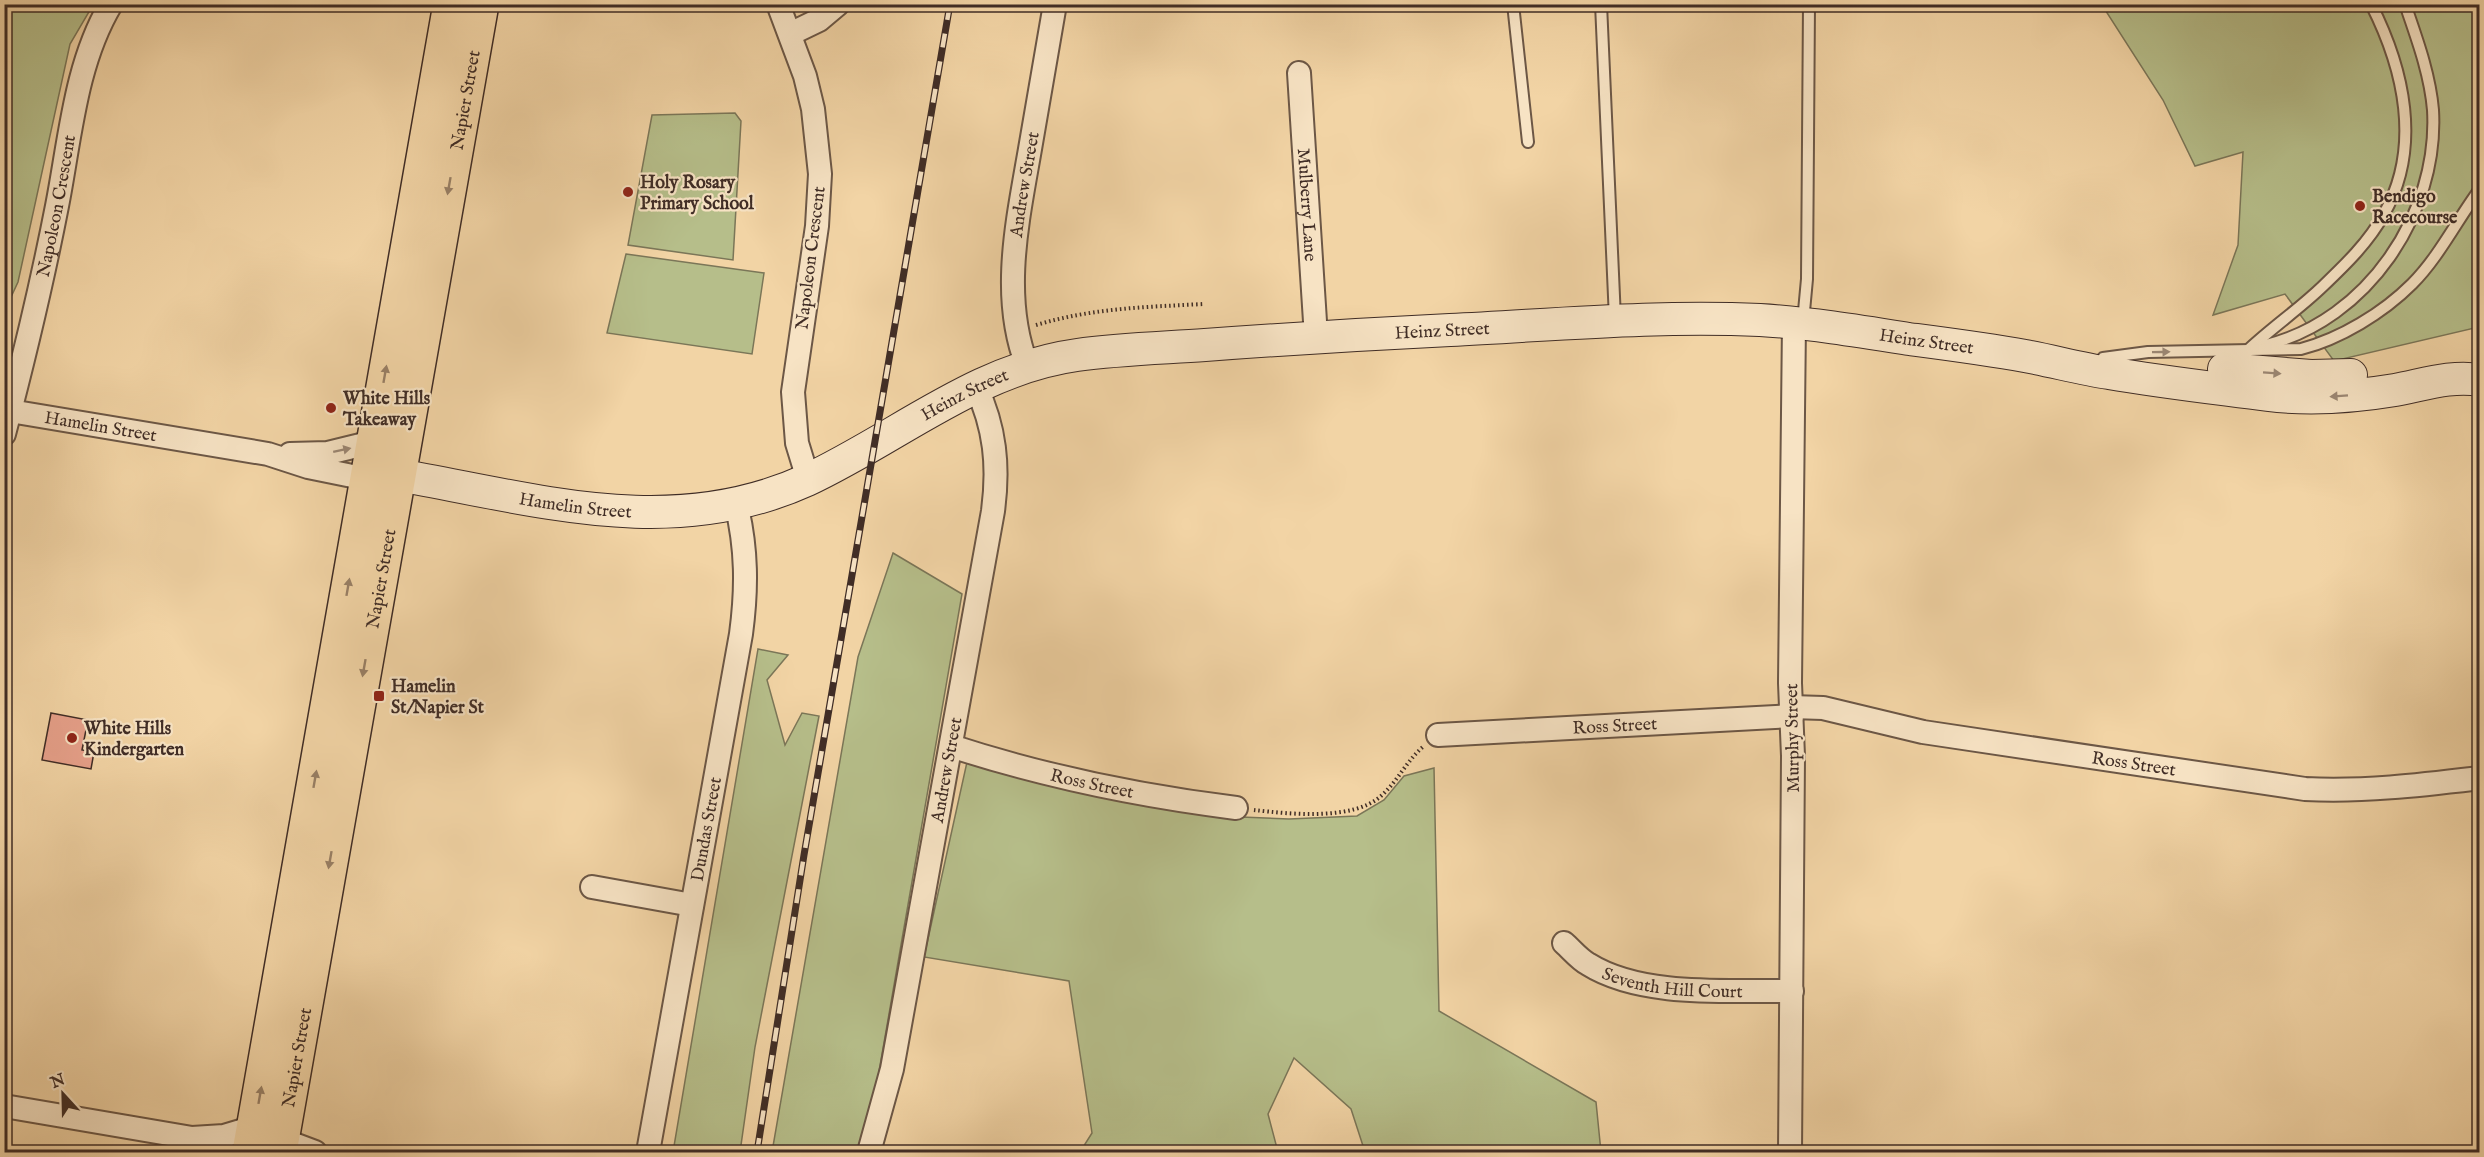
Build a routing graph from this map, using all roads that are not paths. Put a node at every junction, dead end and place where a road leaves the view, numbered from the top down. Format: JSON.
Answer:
{"nodes":[{"id":1,"x":111,"y":4,"type":"edge"},
{"id":2,"x":450,"y":4,"type":"edge"},
{"id":3,"x":482,"y":4,"type":"edge"},
{"id":4,"x":778,"y":4,"type":"edge"},
{"id":5,"x":838,"y":4,"type":"edge"},
{"id":6,"x":1055,"y":4,"type":"edge"},
{"id":7,"x":1513,"y":4,"type":"edge"},
{"id":8,"x":1601,"y":4,"type":"edge"},
{"id":9,"x":1809,"y":4,"type":"edge"},
{"id":10,"x":2371,"y":4,"type":"edge"},
{"id":11,"x":2405,"y":4,"type":"edge"},
{"id":12,"x":790,"y":34,"type":"junction"},
{"id":13,"x":1299,"y":73,"type":"dead end"},
{"id":14,"x":1528,"y":142,"type":"dead end"},
{"id":15,"x":2480,"y":189,"type":"edge"},
{"id":16,"x":1615,"y":322,"type":"junction"},
{"id":17,"x":1798,"y":324,"type":"junction"},
{"id":18,"x":1316,"y":337,"type":"junction"},
{"id":19,"x":2026,"y":356,"type":"junction"},
{"id":20,"x":2480,"y":360,"type":"edge"},
{"id":21,"x":1027,"y":365,"type":"junction"},
{"id":22,"x":2231,"y":369,"type":"junction"},
{"id":23,"x":2480,"y":380,"type":"edge"},
{"id":24,"x":976,"y":387,"type":"junction"},
{"id":25,"x":7,"y":410,"type":"edge"},
{"id":26,"x":4,"y":434,"type":"edge"},
{"id":27,"x":373,"y":442,"type":"junction"},
{"id":28,"x":875,"y":442,"type":"joint"},
{"id":29,"x":268,"y":454,"type":"junction"},
{"id":30,"x":382,"y":477,"type":"junction"},
{"id":31,"x":808,"y":479,"type":"junction"},
{"id":32,"x":736,"y":504,"type":"junction"},
{"id":33,"x":1791,"y":712,"type":"junction"},
{"id":34,"x":1438,"y":735,"type":"road end"},
{"id":35,"x":951,"y":746,"type":"junction"},
{"id":36,"x":2480,"y":778,"type":"edge"},
{"id":37,"x":1236,"y":808,"type":"road end"},
{"id":38,"x":592,"y":887,"type":"dead end"},
{"id":39,"x":692,"y":905,"type":"junction"},
{"id":40,"x":1564,"y":943,"type":"dead end"},
{"id":41,"x":1792,"y":991,"type":"junction"},
{"id":42,"x":4,"y":1106,"type":"edge"},
{"id":43,"x":192,"y":1138,"type":"junction"},
{"id":44,"x":267,"y":1143,"type":"edge"},
{"id":45,"x":227,"y":1152,"type":"edge"},
{"id":46,"x":315,"y":1152,"type":"edge"},
{"id":47,"x":648,"y":1152,"type":"edge"},
{"id":48,"x":869,"y":1152,"type":"edge"},
{"id":49,"x":1790,"y":1152,"type":"edge"}],
"edges":[{"from":1,"to":25,"type":"street","name":"Napoleon Crescent"},
{"from":27,"to":2,"type":"highway","name":"Napier Street","one_way":true},
{"from":3,"to":30,"type":"highway","name":"Napier Street","one_way":true},
{"from":4,"to":12,"type":"street","name":"Napoleon Crescent"},
{"from":5,"to":12,"type":"street"},
{"from":6,"to":21,"type":"street","name":"Andrew Street"},
{"from":7,"to":14,"type":"lane"},
{"from":8,"to":16,"type":"lane"},
{"from":9,"to":17,"type":"lane"},
{"from":10,"to":22,"type":"lane"},
{"from":11,"to":22,"type":"lane"},
{"from":12,"to":31,"type":"street","name":"Napoleon Crescent"},
{"from":13,"to":18,"type":"street","name":"Mulberry Lane"},
{"from":15,"to":22,"type":"lane"},
{"from":16,"to":17,"type":"street","name":"Heinz Street"},
{"from":16,"to":18,"type":"street","name":"Heinz Street"},
{"from":17,"to":19,"type":"street","name":"Heinz Street"},
{"from":17,"to":33,"type":"street","name":"Murphy Street"},
{"from":18,"to":21,"type":"street","name":"Heinz Street"},
{"from":19,"to":22,"type":"street","name":"Heinz Street","one_way":true},
{"from":19,"to":22,"type":"street","name":"Heinz Street"},
{"from":22,"to":20,"type":"street","name":"Heinz Street","one_way":true},
{"from":21,"to":24,"type":"street","name":"Heinz Street"},
{"from":23,"to":22,"type":"street","name":"Heinz Street","one_way":true},
{"from":24,"to":28,"type":"street","name":"Heinz Street"},
{"from":24,"to":35,"type":"street","name":"Andrew Street"},
{"from":25,"to":26,"type":"street","name":"Napoleon Crescent"},
{"from":25,"to":29,"type":"street","name":"Hamelin Street"},
{"from":29,"to":27,"type":"street","name":"Hamelin Street","one_way":true},
{"from":27,"to":30,"type":"highway","name":"Napier Street"},
{"from":28,"to":31,"type":"street","name":"Hamelin Street"},
{"from":29,"to":30,"type":"street","name":"Hamelin Street"},
{"from":30,"to":32,"type":"street","name":"Hamelin Street"},
{"from":30,"to":44,"type":"highway","name":"Napier Street"},
{"from":31,"to":32,"type":"street","name":"Hamelin Street"},
{"from":32,"to":39,"type":"street","name":"Dundas Street"},
{"from":33,"to":34,"type":"street","name":"Ross Street"},
{"from":33,"to":36,"type":"street","name":"Ross Street"},
{"from":33,"to":41,"type":"street","name":"Murphy Street"},
{"from":35,"to":37,"type":"street","name":"Ross Street"},
{"from":35,"to":48,"type":"street","name":"Andrew Street"},
{"from":38,"to":39,"type":"street"},
{"from":39,"to":47,"type":"street","name":"Dundas Street"},
{"from":40,"to":41,"type":"street","name":"Seventh Hill Court"},
{"from":41,"to":49,"type":"street","name":"Murphy Street"},
{"from":42,"to":43,"type":"street"},
{"from":43,"to":44,"type":"street"},
{"from":43,"to":45,"type":"street"},
{"from":44,"to":46,"type":"street"}]}
